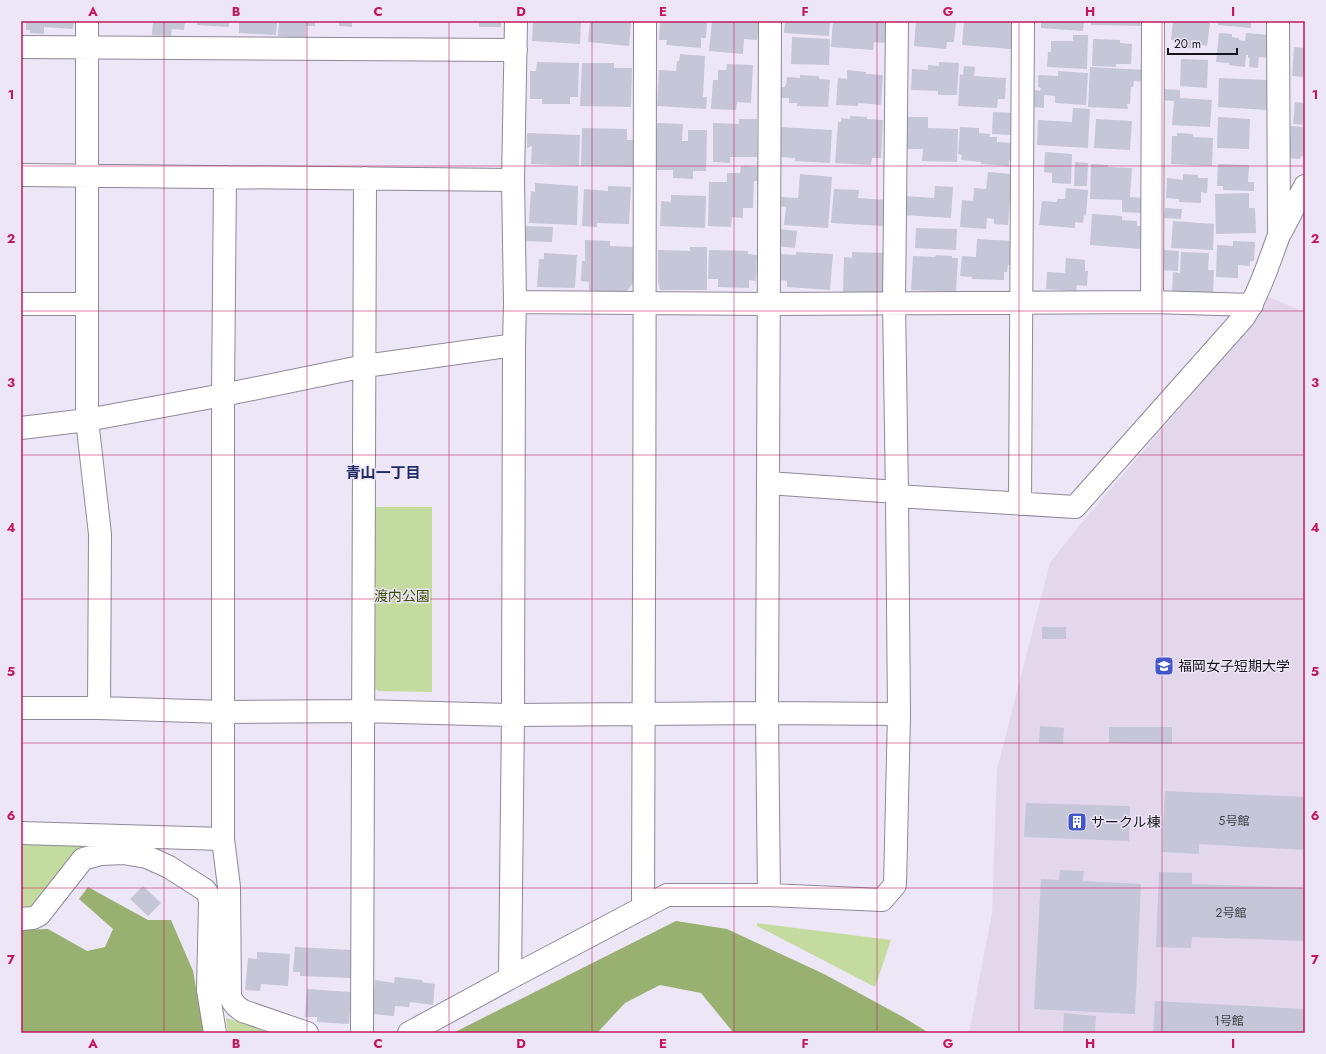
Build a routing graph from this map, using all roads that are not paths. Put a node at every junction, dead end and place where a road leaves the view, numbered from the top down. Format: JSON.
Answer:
{"nodes":[{"id":1,"x":87,"y":21,"type":"edge"},
{"id":2,"x":516,"y":21,"type":"edge"},
{"id":3,"x":645,"y":21,"type":"edge"},
{"id":4,"x":770,"y":21,"type":"edge"},
{"id":5,"x":897,"y":21,"type":"edge"},
{"id":6,"x":1023,"y":21,"type":"edge"},
{"id":7,"x":1153,"y":21,"type":"edge"},
{"id":8,"x":1278,"y":21,"type":"edge"},
{"id":9,"x":21,"y":46,"type":"edge"},
{"id":10,"x":87,"y":48,"type":"junction"},
{"id":11,"x":516,"y":50,"type":"junction"},
{"id":12,"x":21,"y":175,"type":"edge"},
{"id":13,"x":87,"y":176,"type":"junction"},
{"id":14,"x":225,"y":177,"type":"junction"},
{"id":15,"x":365,"y":178,"type":"junction"},
{"id":16,"x":513,"y":180,"type":"junction"},
{"id":17,"x":1305,"y":186,"type":"edge"},
{"id":18,"x":1279,"y":235,"type":"junction"},
{"id":19,"x":516,"y":302,"type":"junction"},
{"id":20,"x":1152,"y":302,"type":"junction"},
{"id":21,"x":646,"y":303,"type":"junction"},
{"id":22,"x":894,"y":303,"type":"junction"},
{"id":23,"x":1022,"y":303,"type":"junction"},
{"id":24,"x":21,"y":304,"type":"edge"},
{"id":25,"x":86,"y":304,"type":"junction"},
{"id":26,"x":768,"y":304,"type":"junction"},
{"id":27,"x":1252,"y":305,"type":"junction"},
{"id":28,"x":514,"y":345,"type":"junction"},
{"id":29,"x":365,"y":366,"type":"junction"},
{"id":30,"x":223,"y":395,"type":"junction"},
{"id":31,"x":87,"y":420,"type":"junction"},
{"id":32,"x":21,"y":428,"type":"edge"},
{"id":33,"x":768,"y":483,"type":"junction"},
{"id":34,"x":897,"y":494,"type":"junction"},
{"id":35,"x":1020,"y":504,"type":"junction"},
{"id":36,"x":21,"y":708,"type":"edge"},
{"id":37,"x":99,"y":708,"type":"junction"},
{"id":38,"x":362,"y":711,"type":"junction"},
{"id":39,"x":224,"y":712,"type":"junction"},
{"id":40,"x":767,"y":713,"type":"junction"},
{"id":41,"x":643,"y":714,"type":"junction"},
{"id":42,"x":899,"y":714,"type":"junction"},
{"id":43,"x":513,"y":715,"type":"junction"},
{"id":44,"x":21,"y":833,"type":"edge"},
{"id":45,"x":223,"y":839,"type":"junction"},
{"id":46,"x":769,"y":895,"type":"junction"},
{"id":47,"x":643,"y":908,"type":"junction"},
{"id":48,"x":21,"y":919,"type":"edge"},
{"id":49,"x":510,"y":978,"type":"junction"},
{"id":50,"x":215,"y":1033,"type":"edge"},
{"id":51,"x":307,"y":1033,"type":"edge"},
{"id":52,"x":362,"y":1033,"type":"edge"},
{"id":53,"x":409,"y":1033,"type":"edge"}],
"edges":[{"from":1,"to":10,"type":"street"},
{"from":2,"to":11,"type":"street"},
{"from":3,"to":21,"type":"street"},
{"from":4,"to":26,"type":"street"},
{"from":5,"to":22,"type":"street"},
{"from":6,"to":23,"type":"street"},
{"from":7,"to":20,"type":"street"},
{"from":8,"to":18,"type":"street"},
{"from":9,"to":10,"type":"street"},
{"from":10,"to":11,"type":"street"},
{"from":10,"to":13,"type":"street"},
{"from":11,"to":16,"type":"street"},
{"from":12,"to":13,"type":"street"},
{"from":13,"to":14,"type":"street"},
{"from":13,"to":25,"type":"street"},
{"from":14,"to":15,"type":"street"},
{"from":14,"to":30,"type":"street"},
{"from":15,"to":16,"type":"street"},
{"from":15,"to":29,"type":"street"},
{"from":16,"to":19,"type":"street"},
{"from":17,"to":18,"type":"street"},
{"from":18,"to":27,"type":"street"},
{"from":19,"to":21,"type":"street"},
{"from":19,"to":28,"type":"street"},
{"from":20,"to":23,"type":"street"},
{"from":20,"to":27,"type":"street"},
{"from":21,"to":26,"type":"street"},
{"from":21,"to":41,"type":"street"},
{"from":22,"to":23,"type":"street"},
{"from":22,"to":26,"type":"street"},
{"from":22,"to":34,"type":"street"},
{"from":23,"to":35,"type":"street"},
{"from":24,"to":25,"type":"street"},
{"from":25,"to":31,"type":"street"},
{"from":26,"to":33,"type":"street"},
{"from":27,"to":35,"type":"street"},
{"from":28,"to":29,"type":"street"},
{"from":28,"to":43,"type":"street"},
{"from":29,"to":30,"type":"street"},
{"from":29,"to":38,"type":"street"},
{"from":30,"to":31,"type":"street"},
{"from":30,"to":39,"type":"street"},
{"from":31,"to":32,"type":"street"},
{"from":31,"to":37,"type":"street"},
{"from":33,"to":34,"type":"street"},
{"from":33,"to":40,"type":"street"},
{"from":34,"to":35,"type":"street"},
{"from":34,"to":42,"type":"street"},
{"from":36,"to":37,"type":"street"},
{"from":37,"to":39,"type":"street"},
{"from":38,"to":39,"type":"street"},
{"from":38,"to":43,"type":"street"},
{"from":38,"to":52,"type":"street"},
{"from":39,"to":45,"type":"street"},
{"from":40,"to":41,"type":"street"},
{"from":40,"to":42,"type":"street"},
{"from":40,"to":46,"type":"street"},
{"from":41,"to":43,"type":"street"},
{"from":41,"to":47,"type":"street"},
{"from":42,"to":46,"type":"street"},
{"from":43,"to":49,"type":"street"},
{"from":44,"to":45,"type":"street"},
{"from":45,"to":51,"type":"street"},
{"from":46,"to":47,"type":"street"},
{"from":47,"to":49,"type":"street"},
{"from":48,"to":50,"type":"street"},
{"from":49,"to":53,"type":"street"}]}
